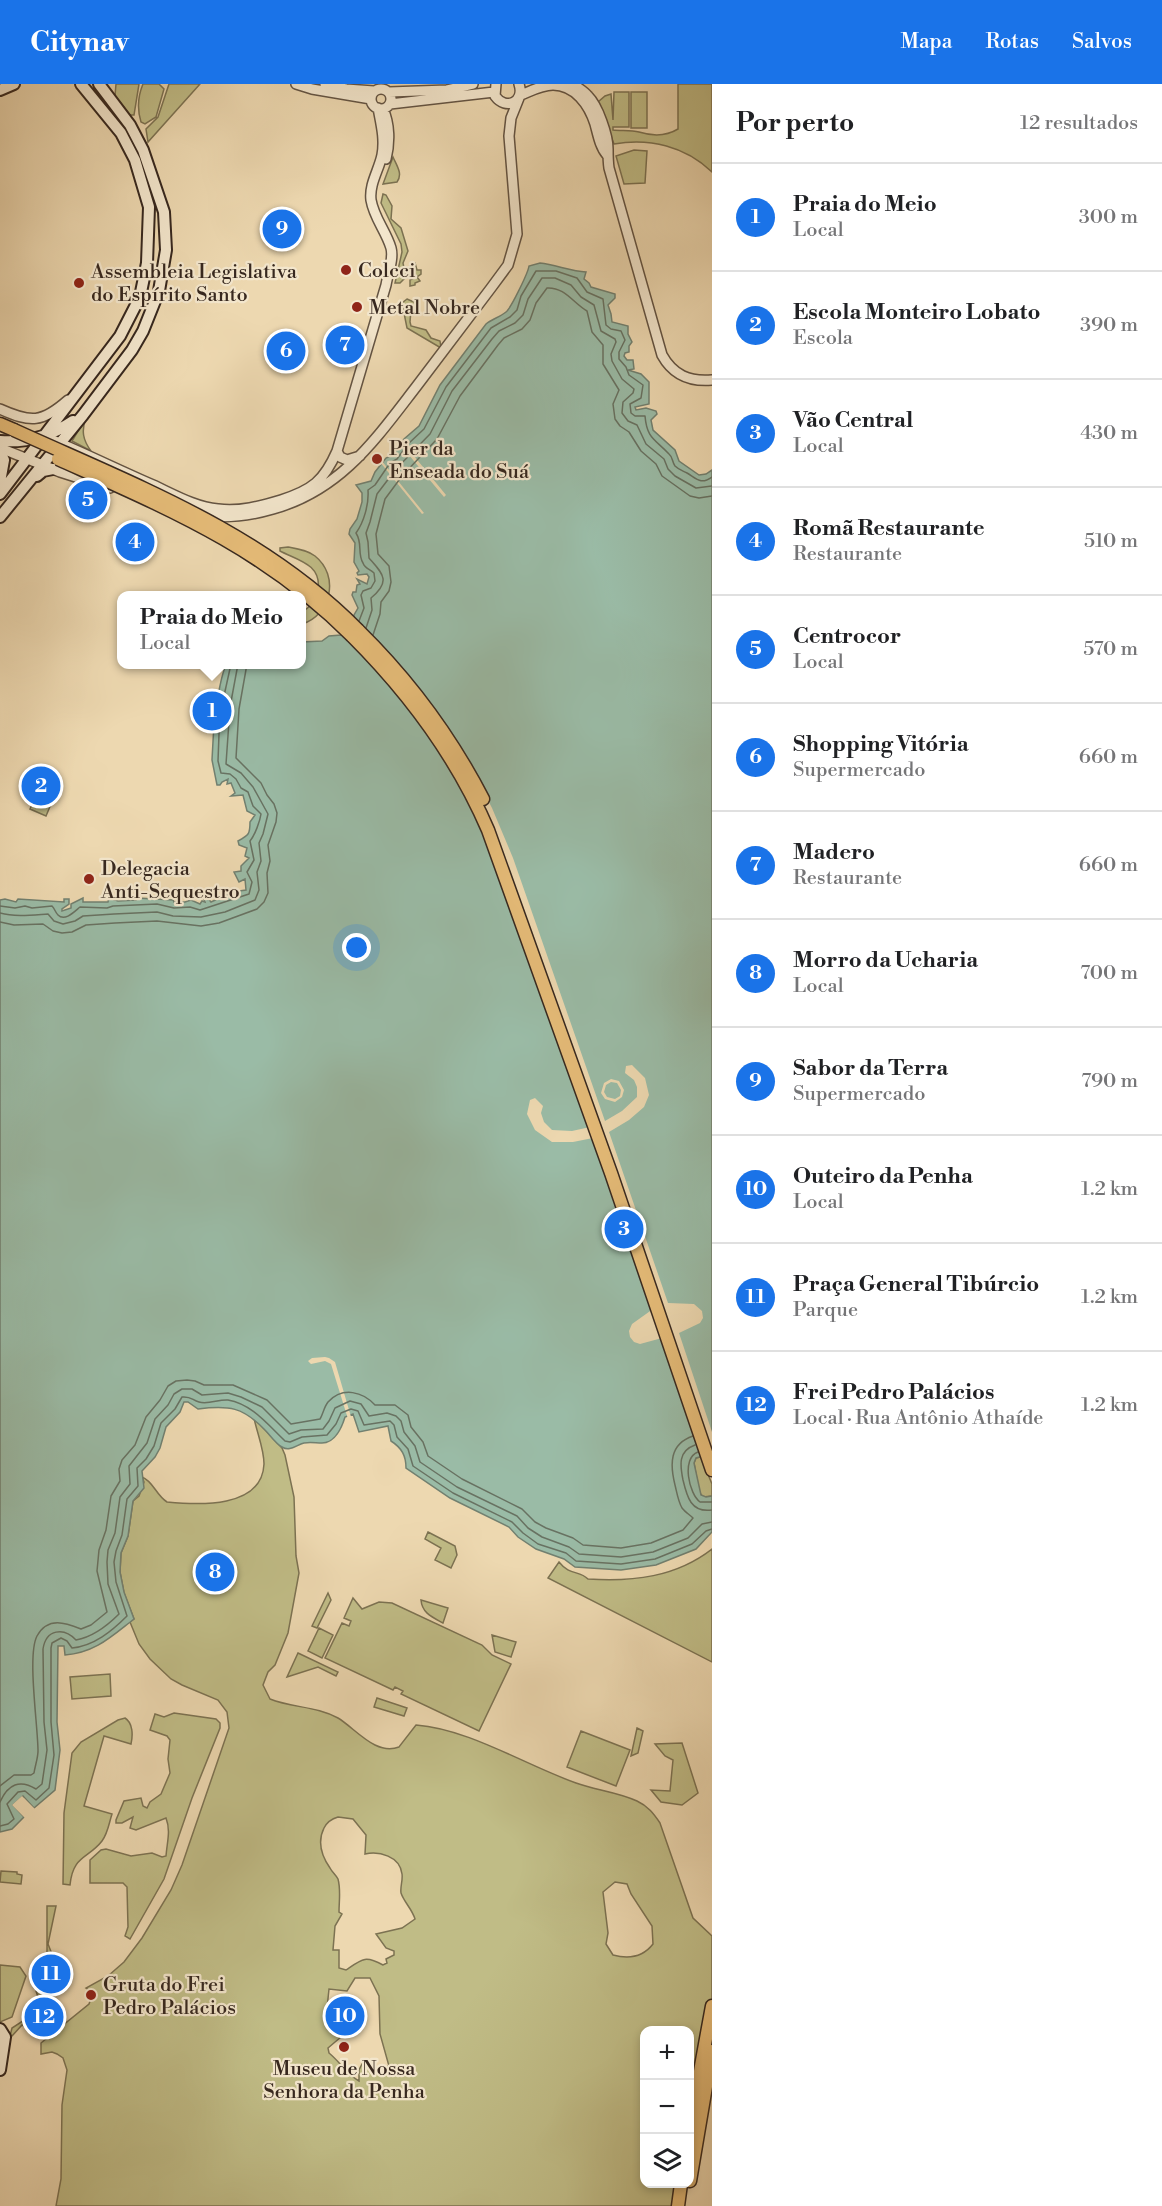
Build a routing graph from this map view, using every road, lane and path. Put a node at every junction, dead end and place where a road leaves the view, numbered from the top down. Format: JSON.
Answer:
{"nodes":[{"id":1,"x":14,"y":84,"type":"edge"},
{"id":2,"x":73,"y":84,"type":"edge"},
{"id":3,"x":99,"y":84,"type":"edge"},
{"id":4,"x":296,"y":84,"type":"edge"},
{"id":5,"x":325,"y":84,"type":"edge"},
{"id":6,"x":473,"y":84,"type":"edge"},
{"id":7,"x":519,"y":84,"type":"edge"},
{"id":8,"x":573,"y":84,"type":"edge"},
{"id":9,"x":85,"y":88,"type":"edge"},
{"id":10,"x":495,"y":88,"type":"edge"},
{"id":11,"x":0,"y":90,"type":"edge"},
{"id":12,"x":389,"y":92,"type":"junction"},
{"id":13,"x":372,"y":95,"type":"junction"},
{"id":14,"x":520,"y":96,"type":"junction"},
{"id":15,"x":384,"y":107,"type":"junction"},
{"id":16,"x":607,"y":155,"type":"junction"},
{"id":17,"x":712,"y":380,"type":"edge"},
{"id":18,"x":83,"y":386,"type":"junction"},
{"id":19,"x":0,"y":410,"type":"edge"},
{"id":20,"x":83,"y":415,"type":"junction"},
{"id":21,"x":0,"y":424,"type":"edge"},
{"id":22,"x":0,"y":433,"type":"edge"},
{"id":23,"x":44,"y":436,"type":"junction"},
{"id":24,"x":0,"y":441,"type":"edge"},
{"id":25,"x":60,"y":443,"type":"junction"},
{"id":26,"x":0,"y":450,"type":"edge"},
{"id":27,"x":337,"y":451,"type":"junction"},
{"id":28,"x":363,"y":454,"type":"junction"},
{"id":29,"x":27,"y":458,"type":"junction"},
{"id":30,"x":48,"y":467,"type":"junction"},
{"id":31,"x":0,"y":482,"type":"edge"},
{"id":32,"x":0,"y":494,"type":"edge"},
{"id":33,"x":0,"y":517,"type":"edge"},
{"id":34,"x":302,"y":591,"type":"edge"},
{"id":35,"x":306,"y":594,"type":"edge"},
{"id":36,"x":712,"y":1444,"type":"edge"},
{"id":37,"x":712,"y":1470,"type":"edge"},
{"id":38,"x":712,"y":2006,"type":"edge"},
{"id":39,"x":0,"y":2029,"type":"edge"},
{"id":40,"x":712,"y":2051,"type":"edge"},
{"id":41,"x":0,"y":2070,"type":"edge"},
{"id":42,"x":694,"y":2104,"type":"edge"},
{"id":43,"x":694,"y":2154,"type":"edge"},
{"id":44,"x":680,"y":2188,"type":"edge"},
{"id":45,"x":688,"y":2188,"type":"edge"},
{"id":46,"x":678,"y":2206,"type":"edge"},
{"id":47,"x":686,"y":2206,"type":"edge"}],
"edges":[{"from":1,"to":11,"type":"main road"},
{"from":2,"to":9,"type":"main road"},
{"from":3,"to":20,"type":"main road"},
{"from":4,"to":13,"type":"street"},
{"from":5,"to":13,"type":"street"},
{"from":6,"to":12,"type":"street"},
{"from":7,"to":14,"type":"street"},
{"from":8,"to":16,"type":"street"},
{"from":9,"to":18,"type":"main road"},
{"from":10,"to":14,"type":"street"},
{"from":10,"to":15,"type":"street"},
{"from":12,"to":13,"type":"street"},
{"from":12,"to":15,"type":"street"},
{"from":13,"to":15,"type":"street"},
{"from":14,"to":16,"type":"street"},
{"from":14,"to":28,"type":"street"},
{"from":15,"to":27,"type":"street"},
{"from":16,"to":17,"type":"street"},
{"from":18,"to":19,"type":"street"},
{"from":18,"to":23,"type":"main road"},
{"from":20,"to":23,"type":"main road"},
{"from":20,"to":25,"type":"main road"},
{"from":21,"to":36,"type":"main road","bridge":true},
{"from":22,"to":34,"type":"main road","bridge":true},
{"from":23,"to":24,"type":"main road"},
{"from":23,"to":25,"type":"street"},
{"from":23,"to":29,"type":"main road"},
{"from":25,"to":27,"type":"street"},
{"from":25,"to":30,"type":"main road"},
{"from":26,"to":29,"type":"street"},
{"from":26,"to":31,"type":"main road"},
{"from":27,"to":28,"type":"street"},
{"from":28,"to":30,"type":"street"},
{"from":29,"to":30,"type":"street"},
{"from":29,"to":32,"type":"main road"},
{"from":30,"to":33,"type":"main road"},
{"from":35,"to":37,"type":"main road","bridge":true},
{"from":38,"to":42,"type":"main road"},
{"from":39,"to":41,"type":"main road"},
{"from":40,"to":43,"type":"main road"},
{"from":44,"to":46,"type":"main road"},
{"from":45,"to":47,"type":"main road"}]}
